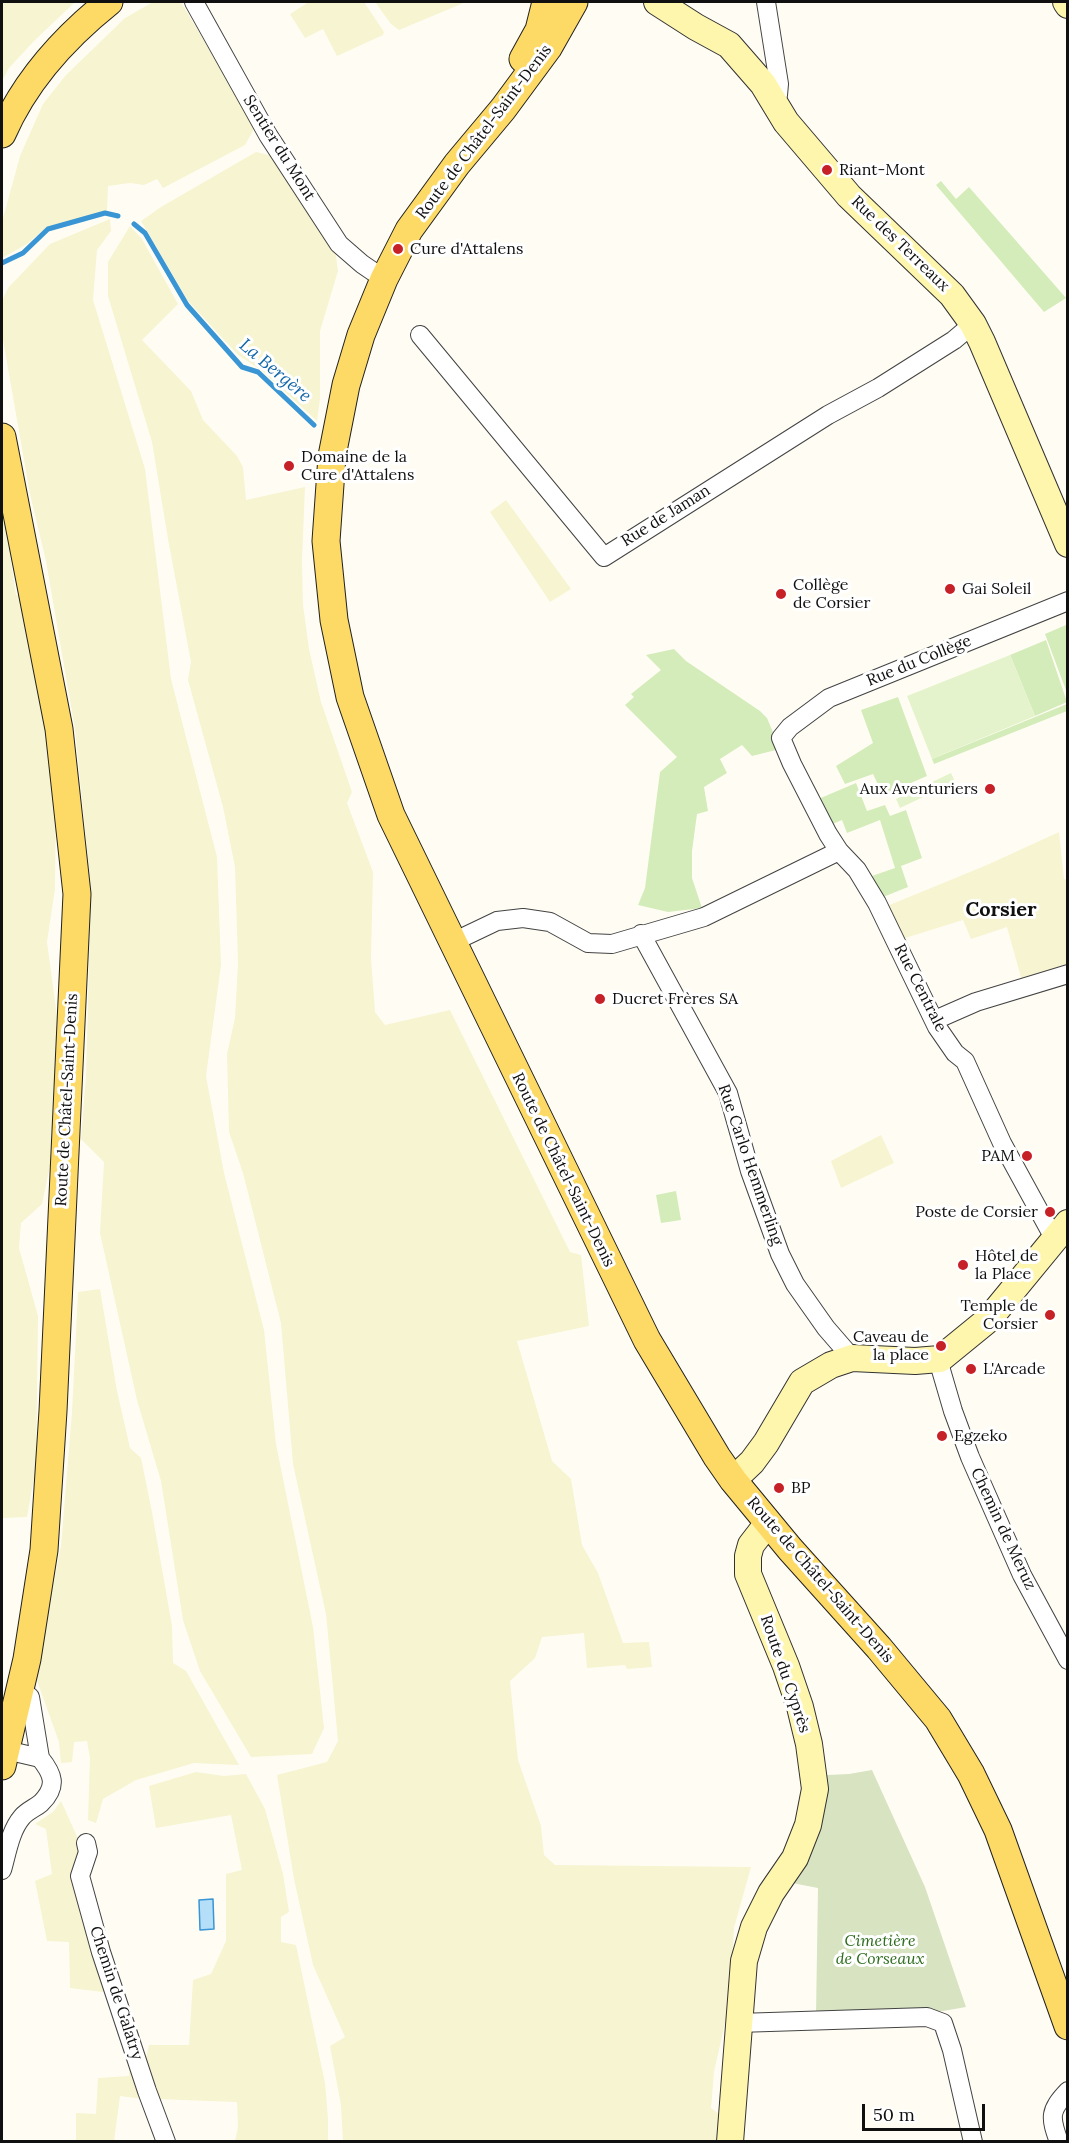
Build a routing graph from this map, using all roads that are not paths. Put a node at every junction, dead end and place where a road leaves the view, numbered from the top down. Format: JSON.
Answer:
{"nodes":[{"id":1,"x":109,"y":2,"type":"edge"},
{"id":2,"x":194,"y":2,"type":"edge"},
{"id":3,"x":546,"y":2,"type":"edge"},
{"id":4,"x":574,"y":2,"type":"edge"},
{"id":5,"x":657,"y":2,"type":"edge"},
{"id":6,"x":766,"y":2,"type":"edge"},
{"id":7,"x":774,"y":100,"type":"junction"},
{"id":8,"x":2,"y":134,"type":"edge"},
{"id":9,"x":409,"y":230,"type":"junction"},
{"id":10,"x":384,"y":279,"type":"junction"},
{"id":11,"x":974,"y":324,"type":"junction"},
{"id":12,"x":420,"y":335,"type":"dead end"},
{"id":13,"x":2,"y":436,"type":"edge"},
{"id":14,"x":1068,"y":544,"type":"edge"},
{"id":15,"x":1068,"y":601,"type":"edge"},
{"id":16,"x":781,"y":738,"type":"joint"},
{"id":17,"x":839,"y":851,"type":"junction"},
{"id":18,"x":641,"y":934,"type":"junction"},
{"id":19,"x":453,"y":942,"type":"junction"},
{"id":20,"x":1068,"y":974,"type":"edge"},
{"id":21,"x":935,"y":1020,"type":"junction"},
{"id":22,"x":1063,"y":1241,"type":"edge"},
{"id":23,"x":852,"y":1358,"type":"junction"},
{"id":24,"x":940,"y":1359,"type":"junction"},
{"id":25,"x":734,"y":1480,"type":"junction"},
{"id":26,"x":768,"y":1522,"type":"junction"},
{"id":27,"x":1062,"y":1636,"type":"edge"},
{"id":28,"x":1068,"y":1660,"type":"edge"},
{"id":29,"x":20,"y":1689,"type":"junction"},
{"id":30,"x":4,"y":1758,"type":"edge"},
{"id":31,"x":40,"y":1758,"type":"junction"},
{"id":32,"x":86,"y":1843,"type":"dead end"},
{"id":33,"x":2,"y":1870,"type":"edge"},
{"id":34,"x":738,"y":2023,"type":"junction"},
{"id":35,"x":1068,"y":2026,"type":"edge"},
{"id":36,"x":1068,"y":2091,"type":"edge"},
{"id":37,"x":166,"y":2142,"type":"edge"},
{"id":38,"x":730,"y":2142,"type":"edge"},
{"id":39,"x":973,"y":2142,"type":"edge"},
{"id":40,"x":1059,"y":2142,"type":"edge"}],
"edges":[{"from":1,"to":8,"type":"main road"},
{"from":2,"to":10,"type":"street","name":"Sentier du Mont"},
{"from":3,"to":9,"type":"main road","name":"Route de Châtel-Saint-Denis"},
{"from":4,"to":9,"type":"main road","name":"Route de Châtel-Saint-Denis"},
{"from":5,"to":7,"type":"street","name":"Rue des Terreaux"},
{"from":6,"to":7,"type":"street"},
{"from":7,"to":11,"type":"street","name":"Rue des Terreaux"},
{"from":9,"to":10,"type":"main road","name":"Route de Châtel-Saint-Denis"},
{"from":10,"to":19,"type":"main road","name":"Route de Châtel-Saint-Denis"},
{"from":11,"to":12,"type":"street","name":"Rue de Jaman"},
{"from":11,"to":14,"type":"street","name":"Rue des Terreaux"},
{"from":13,"to":29,"type":"main road","name":"Route de Châtel-Saint-Denis"},
{"from":15,"to":16,"type":"street","name":"Rue du Collège"},
{"from":16,"to":17,"type":"street","name":"Rue Centrale"},
{"from":17,"to":18,"type":"street"},
{"from":17,"to":21,"type":"street","name":"Rue Centrale"},
{"from":18,"to":19,"type":"street"},
{"from":18,"to":23,"type":"street","name":"Rue Carlo Hemmerling"},
{"from":19,"to":25,"type":"main road","name":"Route de Châtel-Saint-Denis"},
{"from":20,"to":21,"type":"street"},
{"from":21,"to":22,"type":"street","name":"Rue Centrale"},
{"from":22,"to":24,"type":"street"},
{"from":23,"to":24,"type":"street"},
{"from":23,"to":25,"type":"street"},
{"from":24,"to":27,"type":"street","name":"Chemin de Meruz"},
{"from":25,"to":26,"type":"main road","name":"Route de Châtel-Saint-Denis"},
{"from":26,"to":34,"type":"street","name":"Route du Cyprès"},
{"from":26,"to":35,"type":"main road","name":"Route de Châtel-Saint-Denis"},
{"from":27,"to":28,"type":"street","name":"Chemin de Meruz"},
{"from":29,"to":30,"type":"main road","name":"Route de Châtel-Saint-Denis"},
{"from":29,"to":31,"type":"street"},
{"from":30,"to":31,"type":"street"},
{"from":31,"to":33,"type":"street"},
{"from":32,"to":37,"type":"street","name":"Chemin de Galatry"},
{"from":34,"to":38,"type":"street","name":"Route du Cyprès"},
{"from":34,"to":39,"type":"street"},
{"from":36,"to":40,"type":"street"}]}
